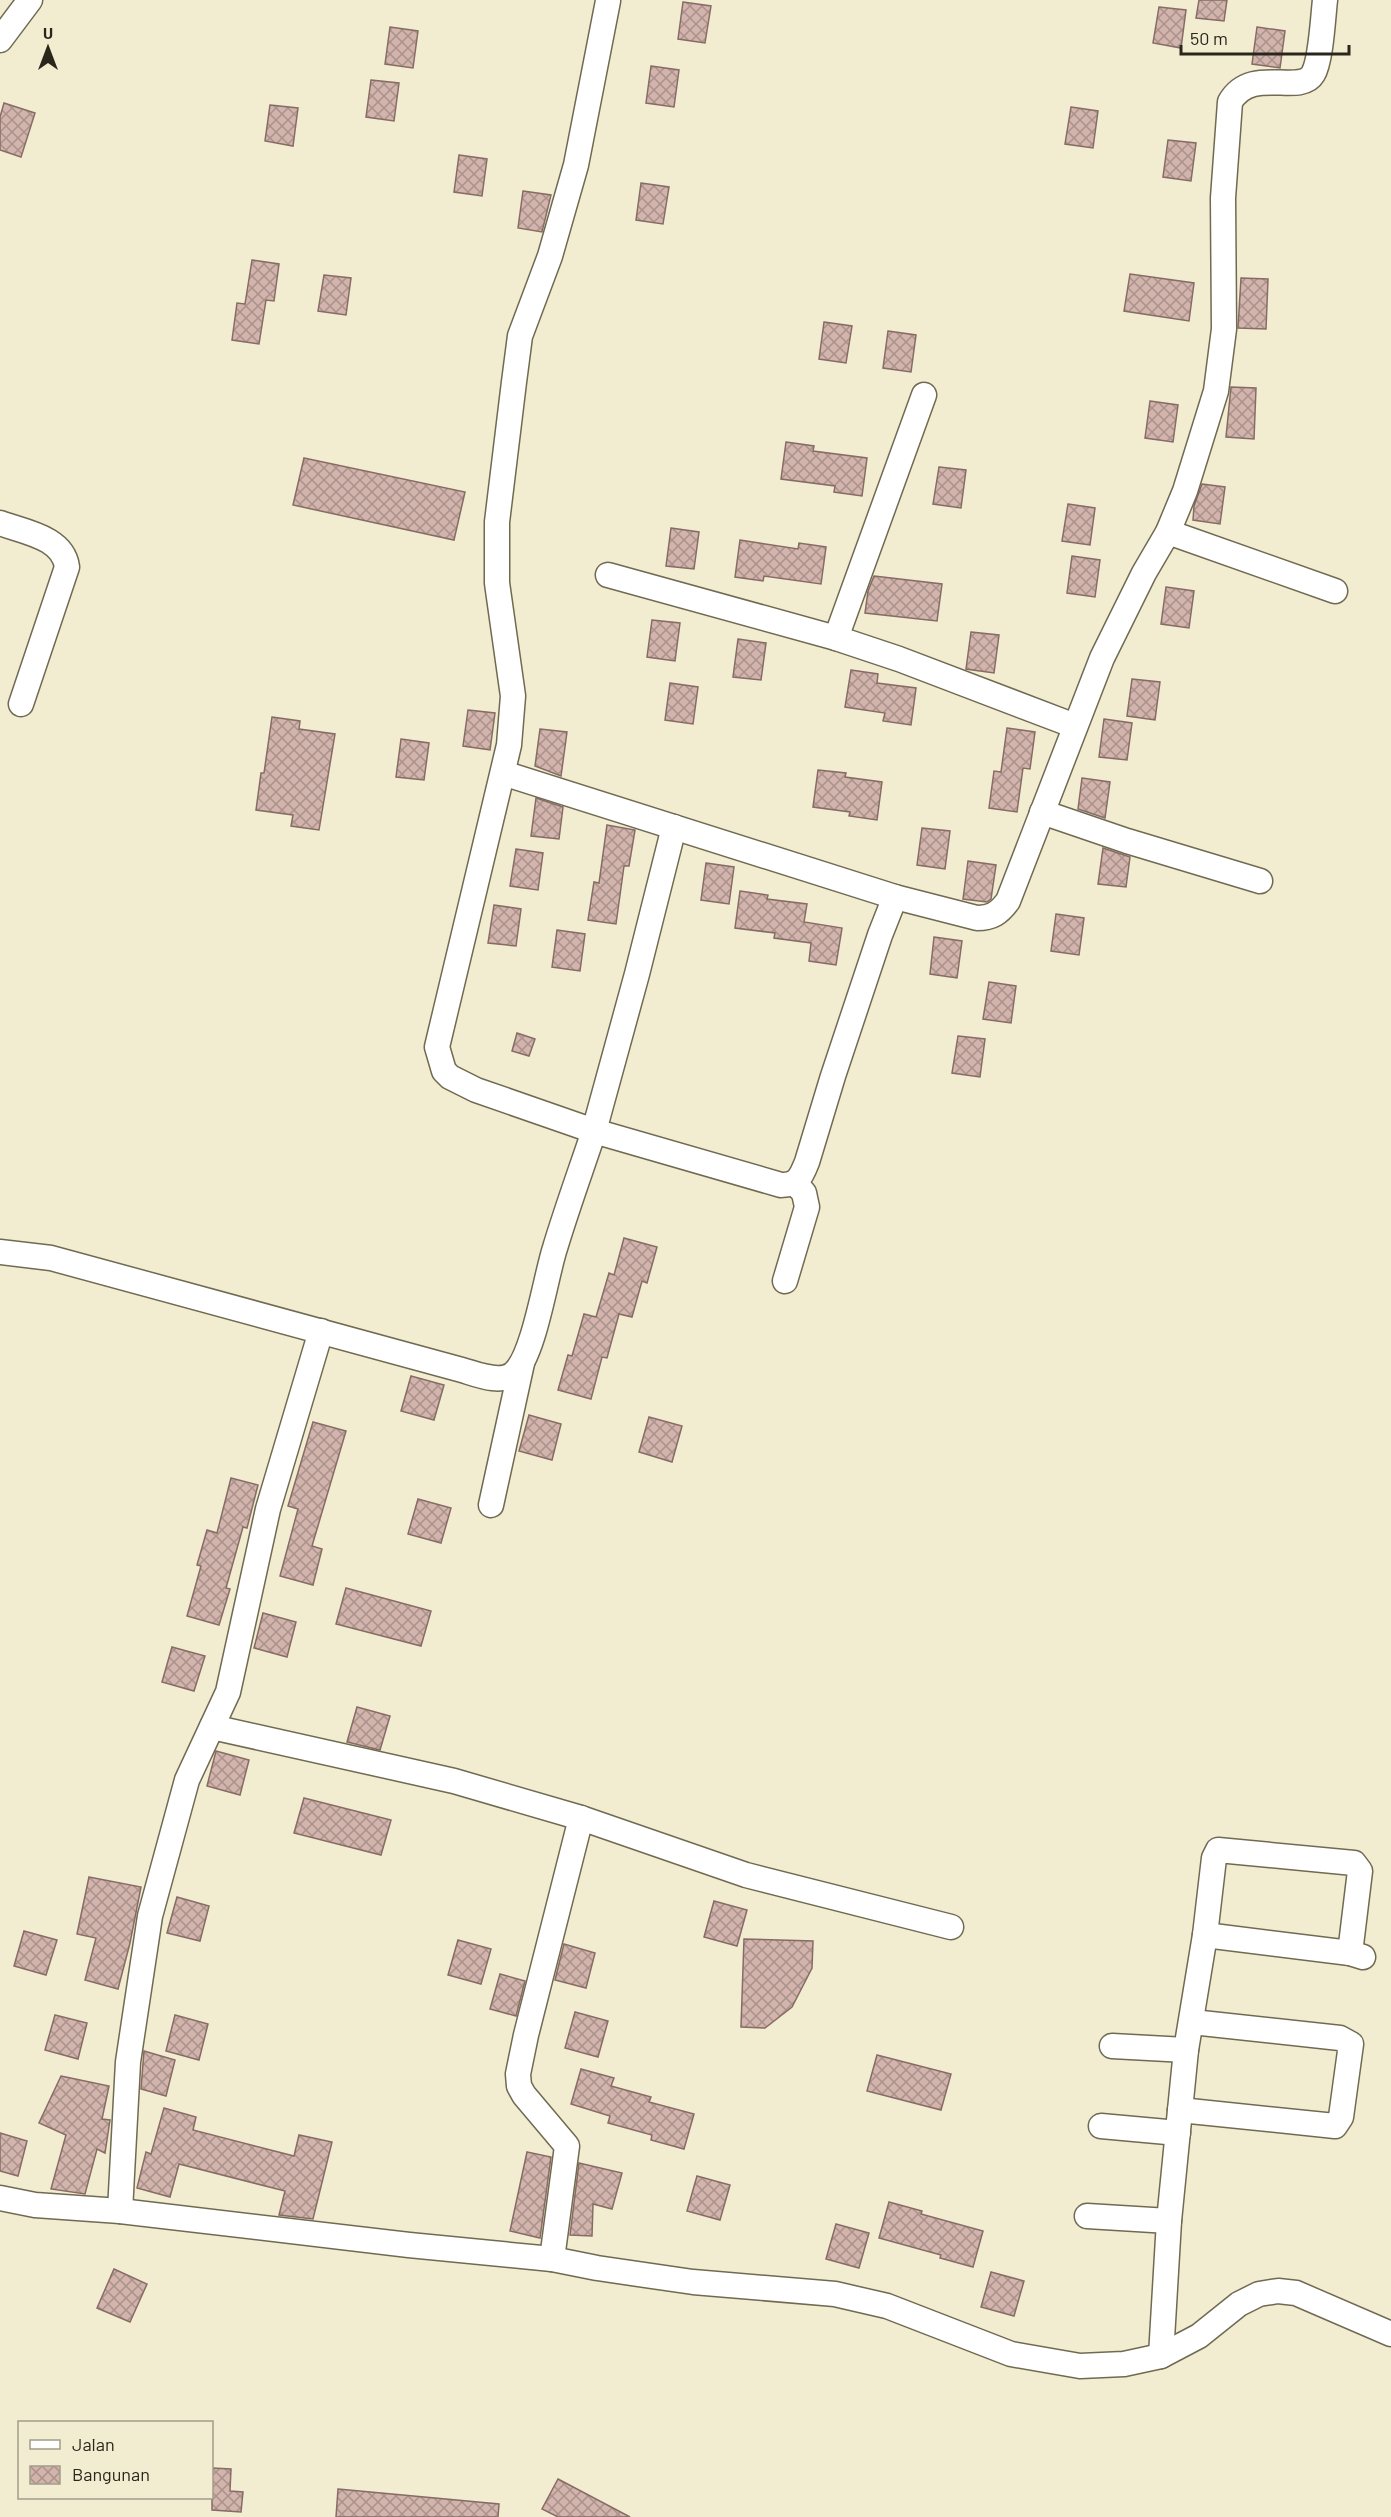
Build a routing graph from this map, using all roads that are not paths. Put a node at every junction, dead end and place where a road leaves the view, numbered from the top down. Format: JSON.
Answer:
{"nodes":[{"id":1,"x":30,"y":0,"type":"edge"},
{"id":2,"x":1325,"y":0,"type":"edge"},
{"id":3,"x":608,"y":1,"type":"edge"},
{"id":4,"x":0,"y":40,"type":"edge"},
{"id":5,"x":924,"y":394,"type":"dead end"},
{"id":6,"x":0,"y":523,"type":"edge"},
{"id":7,"x":1168,"y":532,"type":"junction"},
{"id":8,"x":608,"y":575,"type":"dead end"},
{"id":9,"x":1335,"y":591,"type":"dead end"},
{"id":10,"x":836,"y":638,"type":"junction"},
{"id":11,"x":21,"y":704,"type":"dead end"},
{"id":12,"x":1075,"y":726,"type":"junction"},
{"id":13,"x":503,"y":772,"type":"junction"},
{"id":14,"x":1042,"y":812,"type":"junction"},
{"id":15,"x":674,"y":827,"type":"junction"},
{"id":16,"x":1260,"y":881,"type":"dead end"},
{"id":17,"x":895,"y":897,"type":"junction"},
{"id":18,"x":594,"y":1131,"type":"junction"},
{"id":19,"x":795,"y":1183,"type":"junction"},
{"id":20,"x":0,"y":1252,"type":"edge"},
{"id":21,"x":784,"y":1281,"type":"dead end"},
{"id":22,"x":321,"y":1330,"type":"junction"},
{"id":23,"x":522,"y":1363,"type":"junction"},
{"id":24,"x":491,"y":1505,"type":"dead end"},
{"id":25,"x":212,"y":1727,"type":"junction"},
{"id":26,"x":581,"y":1818,"type":"junction"},
{"id":27,"x":951,"y":1927,"type":"dead end"},
{"id":28,"x":1205,"y":1935,"type":"junction"},
{"id":29,"x":1192,"y":2022,"type":"junction"},
{"id":30,"x":1112,"y":2046,"type":"dead end"},
{"id":31,"x":1186,"y":2050,"type":"junction"},
{"id":32,"x":1179,"y":2122,"type":"junction"},
{"id":33,"x":1101,"y":2126,"type":"dead end"},
{"id":34,"x":0,"y":2198,"type":"edge"},
{"id":35,"x":120,"y":2211,"type":"junction"},
{"id":36,"x":1087,"y":2216,"type":"dead end"},
{"id":37,"x":1169,"y":2221,"type":"junction"},
{"id":38,"x":552,"y":2259,"type":"junction"},
{"id":39,"x":1391,"y":2334,"type":"edge"},
{"id":40,"x":1161,"y":2356,"type":"junction"}],
"edges":[{"from":1,"to":4,"type":"street"},
{"from":2,"to":7,"type":"street"},
{"from":3,"to":13,"type":"street"},
{"from":5,"to":10,"type":"street"},
{"from":6,"to":11,"type":"street"},
{"from":7,"to":9,"type":"street"},
{"from":7,"to":12,"type":"street"},
{"from":8,"to":10,"type":"street"},
{"from":10,"to":12,"type":"street"},
{"from":12,"to":14,"type":"street"},
{"from":13,"to":15,"type":"street"},
{"from":13,"to":18,"type":"street"},
{"from":14,"to":16,"type":"street"},
{"from":14,"to":17,"type":"street"},
{"from":15,"to":17,"type":"street"},
{"from":15,"to":18,"type":"street"},
{"from":17,"to":19,"type":"street"},
{"from":18,"to":19,"type":"street"},
{"from":18,"to":23,"type":"street"},
{"from":19,"to":21,"type":"street"},
{"from":20,"to":22,"type":"street"},
{"from":22,"to":23,"type":"street"},
{"from":22,"to":25,"type":"street"},
{"from":23,"to":24,"type":"street"},
{"from":25,"to":26,"type":"street"},
{"from":25,"to":35,"type":"street"},
{"from":26,"to":27,"type":"street"},
{"from":26,"to":38,"type":"street"},
{"from":28,"to":28,"type":"street"},
{"from":28,"to":29,"type":"street"},
{"from":29,"to":31,"type":"street"},
{"from":29,"to":32,"type":"street"},
{"from":30,"to":31,"type":"street"},
{"from":31,"to":32,"type":"street"},
{"from":32,"to":33,"type":"street"},
{"from":32,"to":37,"type":"street"},
{"from":34,"to":35,"type":"street"},
{"from":35,"to":38,"type":"street"},
{"from":36,"to":37,"type":"street"},
{"from":37,"to":40,"type":"street"},
{"from":38,"to":40,"type":"street"},
{"from":39,"to":40,"type":"street"}]}
